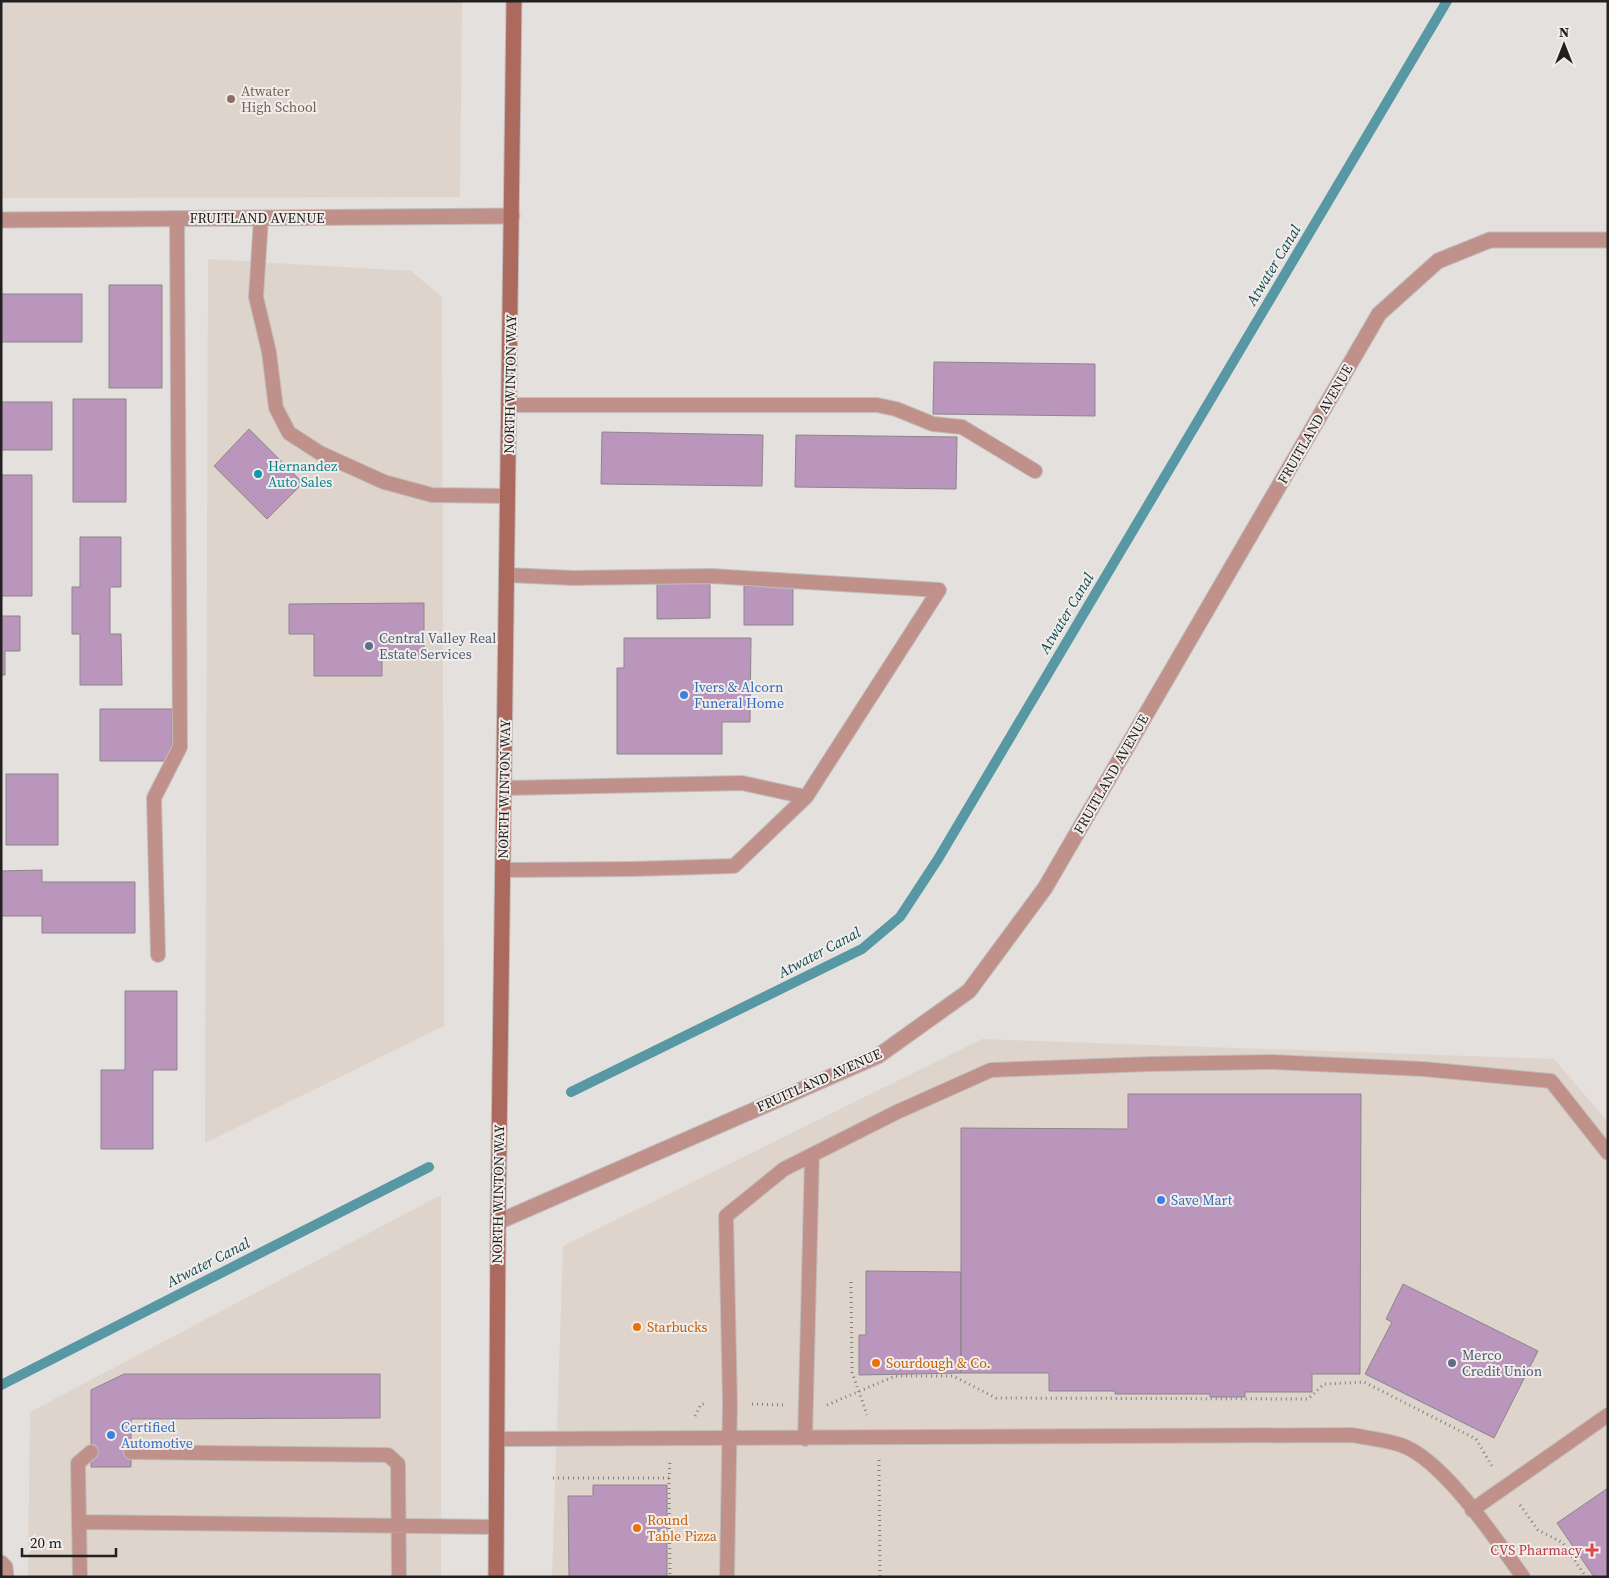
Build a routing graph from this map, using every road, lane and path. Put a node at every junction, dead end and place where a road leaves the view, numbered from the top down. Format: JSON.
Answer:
{"nodes":[{"id":1,"x":514,"y":1,"type":"edge"},
{"id":2,"x":512,"y":216,"type":"junction"},
{"id":3,"x":177,"y":218,"type":"junction"},
{"id":4,"x":261,"y":218,"type":"junction"},
{"id":5,"x":1,"y":220,"type":"edge"},
{"id":6,"x":1608,"y":240,"type":"edge"},
{"id":7,"x":510,"y":405,"type":"junction"},
{"id":8,"x":1035,"y":471,"type":"dead end"},
{"id":9,"x":508,"y":496,"type":"junction"},
{"id":10,"x":507,"y":575,"type":"junction"},
{"id":11,"x":504,"y":788,"type":"junction"},
{"id":12,"x":806,"y":797,"type":"junction"},
{"id":13,"x":503,"y":870,"type":"junction"},
{"id":14,"x":158,"y":955,"type":"dead end"},
{"id":15,"x":1608,"y":1153,"type":"edge"},
{"id":16,"x":812,"y":1154,"type":"junction"},
{"id":17,"x":498,"y":1222,"type":"junction"},
{"id":18,"x":1608,"y":1415,"type":"edge"},
{"id":19,"x":496,"y":1439,"type":"junction"},
{"id":20,"x":729,"y":1439,"type":"junction"},
{"id":21,"x":805,"y":1439,"type":"junction"},
{"id":22,"x":91,"y":1452,"type":"dead end"},
{"id":23,"x":132,"y":1452,"type":"dead end"},
{"id":24,"x":669,"y":1478,"type":"dead end"},
{"id":25,"x":1472,"y":1510,"type":"junction"},
{"id":26,"x":79,"y":1522,"type":"junction"},
{"id":27,"x":398,"y":1526,"type":"junction"},
{"id":28,"x":496,"y":1527,"type":"junction"},
{"id":29,"x":1,"y":1563,"type":"edge"},
{"id":30,"x":6,"y":1577,"type":"edge"},
{"id":31,"x":80,"y":1577,"type":"edge"},
{"id":32,"x":399,"y":1577,"type":"edge"},
{"id":33,"x":496,"y":1577,"type":"edge"},
{"id":34,"x":670,"y":1577,"type":"edge"},
{"id":35,"x":727,"y":1577,"type":"edge"},
{"id":36,"x":1523,"y":1577,"type":"edge"}],
"edges":[{"from":1,"to":2,"type":"main road","name":"NORTH WINTON WAY"},
{"from":2,"to":4,"type":"street","name":"FRUITLAND AVENUE"},
{"from":2,"to":7,"type":"main road","name":"NORTH WINTON WAY"},
{"from":3,"to":4,"type":"street","name":"FRUITLAND AVENUE"},
{"from":3,"to":5,"type":"street","name":"FRUITLAND AVENUE"},
{"from":3,"to":14,"type":"lane"},
{"from":4,"to":9,"type":"lane"},
{"from":6,"to":17,"type":"street","name":"FRUITLAND AVENUE"},
{"from":7,"to":8,"type":"lane"},
{"from":7,"to":9,"type":"main road","name":"NORTH WINTON WAY"},
{"from":9,"to":10,"type":"main road","name":"NORTH WINTON WAY"},
{"from":10,"to":11,"type":"main road","name":"NORTH WINTON WAY"},
{"from":10,"to":12,"type":"lane"},
{"from":11,"to":12,"type":"lane"},
{"from":11,"to":13,"type":"main road","name":"NORTH WINTON WAY"},
{"from":12,"to":13,"type":"lane"},
{"from":13,"to":17,"type":"main road","name":"NORTH WINTON WAY"},
{"from":15,"to":16,"type":"lane"},
{"from":16,"to":20,"type":"lane"},
{"from":16,"to":21,"type":"lane"},
{"from":17,"to":19,"type":"main road","name":"NORTH WINTON WAY"},
{"from":18,"to":25,"type":"lane"},
{"from":19,"to":20,"type":"lane"},
{"from":19,"to":28,"type":"main road","name":"NORTH WINTON WAY"},
{"from":20,"to":21,"type":"lane"},
{"from":20,"to":35,"type":"lane"},
{"from":21,"to":25,"type":"lane"},
{"from":22,"to":26,"type":"lane"},
{"from":23,"to":27,"type":"lane"},
{"from":24,"to":34,"type":"path"},
{"from":25,"to":36,"type":"lane"},
{"from":26,"to":27,"type":"lane"},
{"from":26,"to":31,"type":"lane"},
{"from":27,"to":28,"type":"lane"},
{"from":27,"to":32,"type":"lane"},
{"from":28,"to":33,"type":"main road","name":"NORTH WINTON WAY"},
{"from":29,"to":30,"type":"street"}]}
